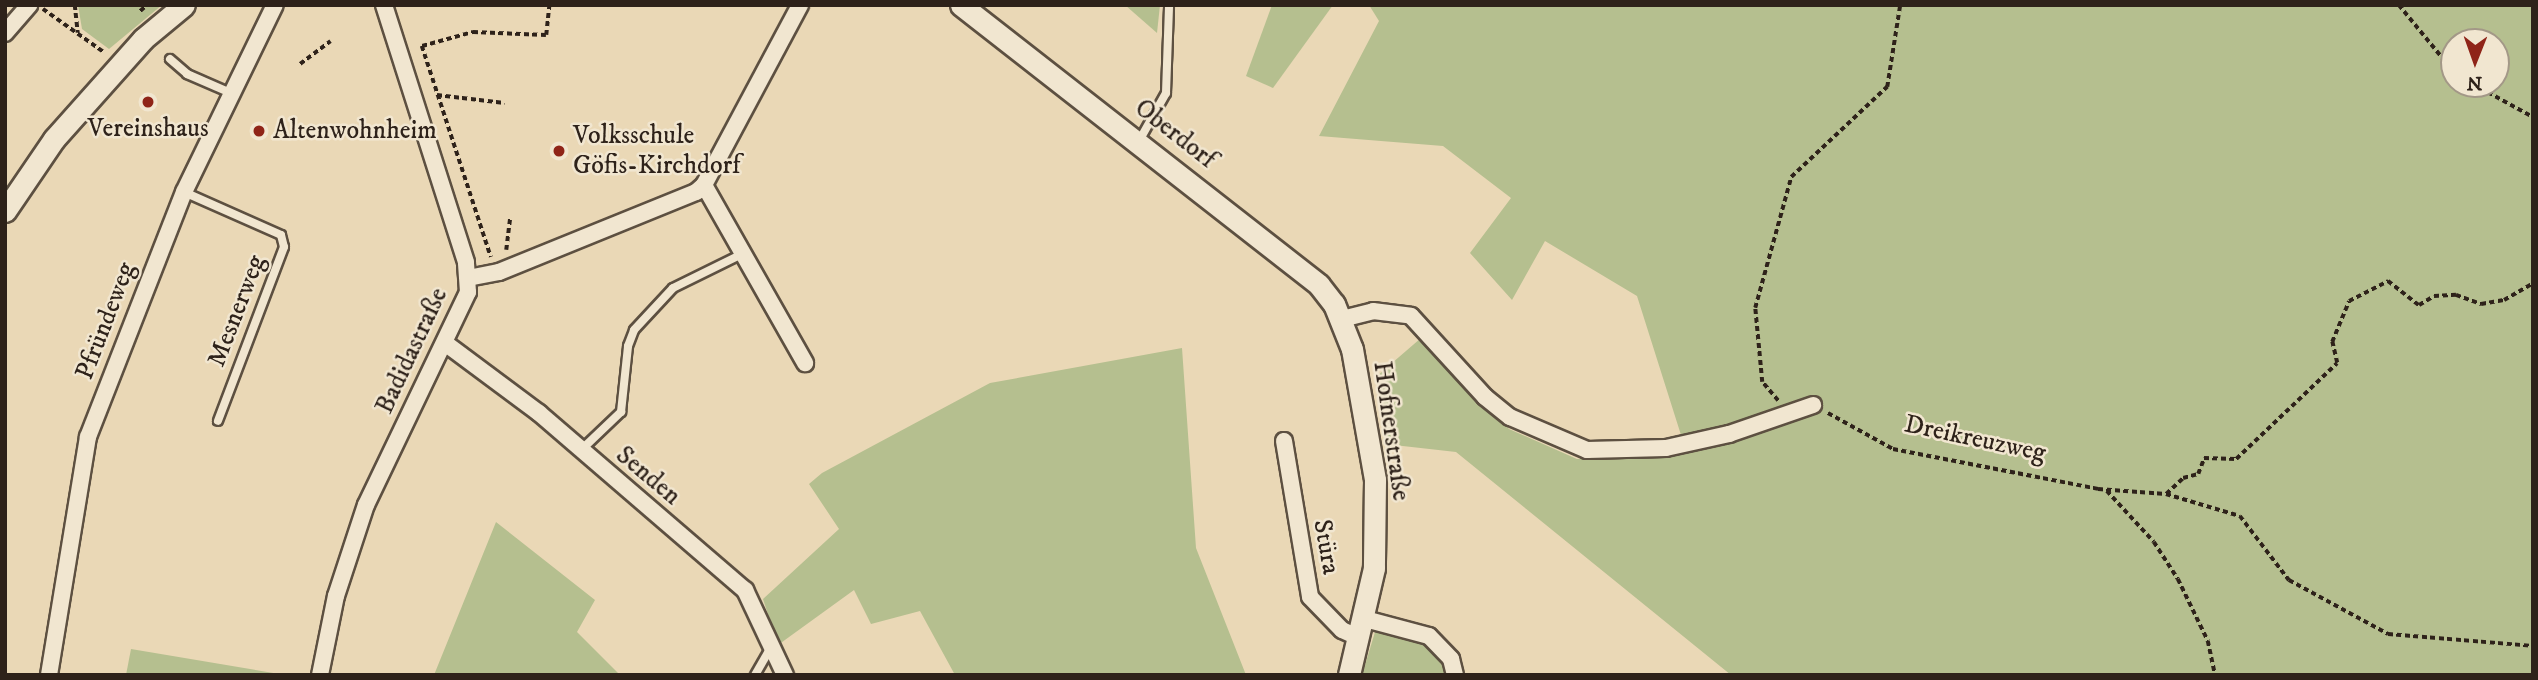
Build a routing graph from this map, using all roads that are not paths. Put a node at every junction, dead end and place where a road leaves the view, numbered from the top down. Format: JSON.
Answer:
{"nodes":[{"id":1,"x":29,"y":5,"type":"edge"},
{"id":2,"x":184,"y":5,"type":"edge"},
{"id":3,"x":275,"y":5,"type":"edge"},
{"id":4,"x":384,"y":5,"type":"edge"},
{"id":5,"x":800,"y":5,"type":"edge"},
{"id":6,"x":961,"y":5,"type":"edge"},
{"id":7,"x":1169,"y":5,"type":"edge"},
{"id":8,"x":5,"y":33,"type":"edge"},
{"id":9,"x":170,"y":59,"type":"dead end"},
{"id":10,"x":231,"y":93,"type":"junction"},
{"id":11,"x":1139,"y":141,"type":"junction"},
{"id":12,"x":704,"y":185,"type":"junction"},
{"id":13,"x":184,"y":192,"type":"junction"},
{"id":14,"x":5,"y":211,"type":"edge"},
{"id":15,"x":743,"y":254,"type":"junction"},
{"id":16,"x":468,"y":278,"type":"junction"},
{"id":17,"x":1342,"y":318,"type":"junction"},
{"id":18,"x":445,"y":343,"type":"junction"},
{"id":19,"x":805,"y":363,"type":"dead end"},
{"id":20,"x":1813,"y":405,"type":"road end"},
{"id":21,"x":218,"y":421,"type":"dead end"},
{"id":22,"x":1284,"y":441,"type":"dead end"},
{"id":23,"x":580,"y":451,"type":"junction"},
{"id":24,"x":1362,"y":629,"type":"junction"},
{"id":25,"x":772,"y":646,"type":"junction"},
{"id":26,"x":49,"y":675,"type":"edge"},
{"id":27,"x":320,"y":675,"type":"edge"},
{"id":28,"x":755,"y":675,"type":"edge"},
{"id":29,"x":785,"y":675,"type":"edge"},
{"id":30,"x":1349,"y":675,"type":"edge"},
{"id":31,"x":1455,"y":675,"type":"edge"}],
"edges":[{"from":1,"to":8,"type":"street"},
{"from":2,"to":14,"type":"main road"},
{"from":3,"to":10,"type":"street","name":"Pfründeweg"},
{"from":4,"to":16,"type":"street","name":"Badidastraße"},
{"from":5,"to":12,"type":"street"},
{"from":6,"to":11,"type":"main road","name":"Oberdorf"},
{"from":7,"to":11,"type":"lane"},
{"from":9,"to":10,"type":"lane"},
{"from":10,"to":13,"type":"street","name":"Pfründeweg"},
{"from":11,"to":17,"type":"main road","name":"Oberdorf"},
{"from":12,"to":15,"type":"street"},
{"from":12,"to":16,"type":"street"},
{"from":13,"to":21,"type":"lane","name":"Mesnerweg"},
{"from":13,"to":26,"type":"street","name":"Pfründeweg"},
{"from":15,"to":19,"type":"street"},
{"from":15,"to":23,"type":"lane"},
{"from":16,"to":18,"type":"street","name":"Badidastraße"},
{"from":17,"to":20,"type":"street"},
{"from":17,"to":24,"type":"main road","name":"Hofnerstraße"},
{"from":18,"to":23,"type":"street","name":"Senden"},
{"from":18,"to":27,"type":"street","name":"Badidastraße"},
{"from":22,"to":24,"type":"street","name":"Stüra"},
{"from":23,"to":25,"type":"street","name":"Senden"},
{"from":24,"to":30,"type":"main road","name":"Hofnerstraße"},
{"from":24,"to":31,"type":"street","name":"Stüra"},
{"from":25,"to":28,"type":"lane"},
{"from":25,"to":29,"type":"street","name":"Senden"}]}
